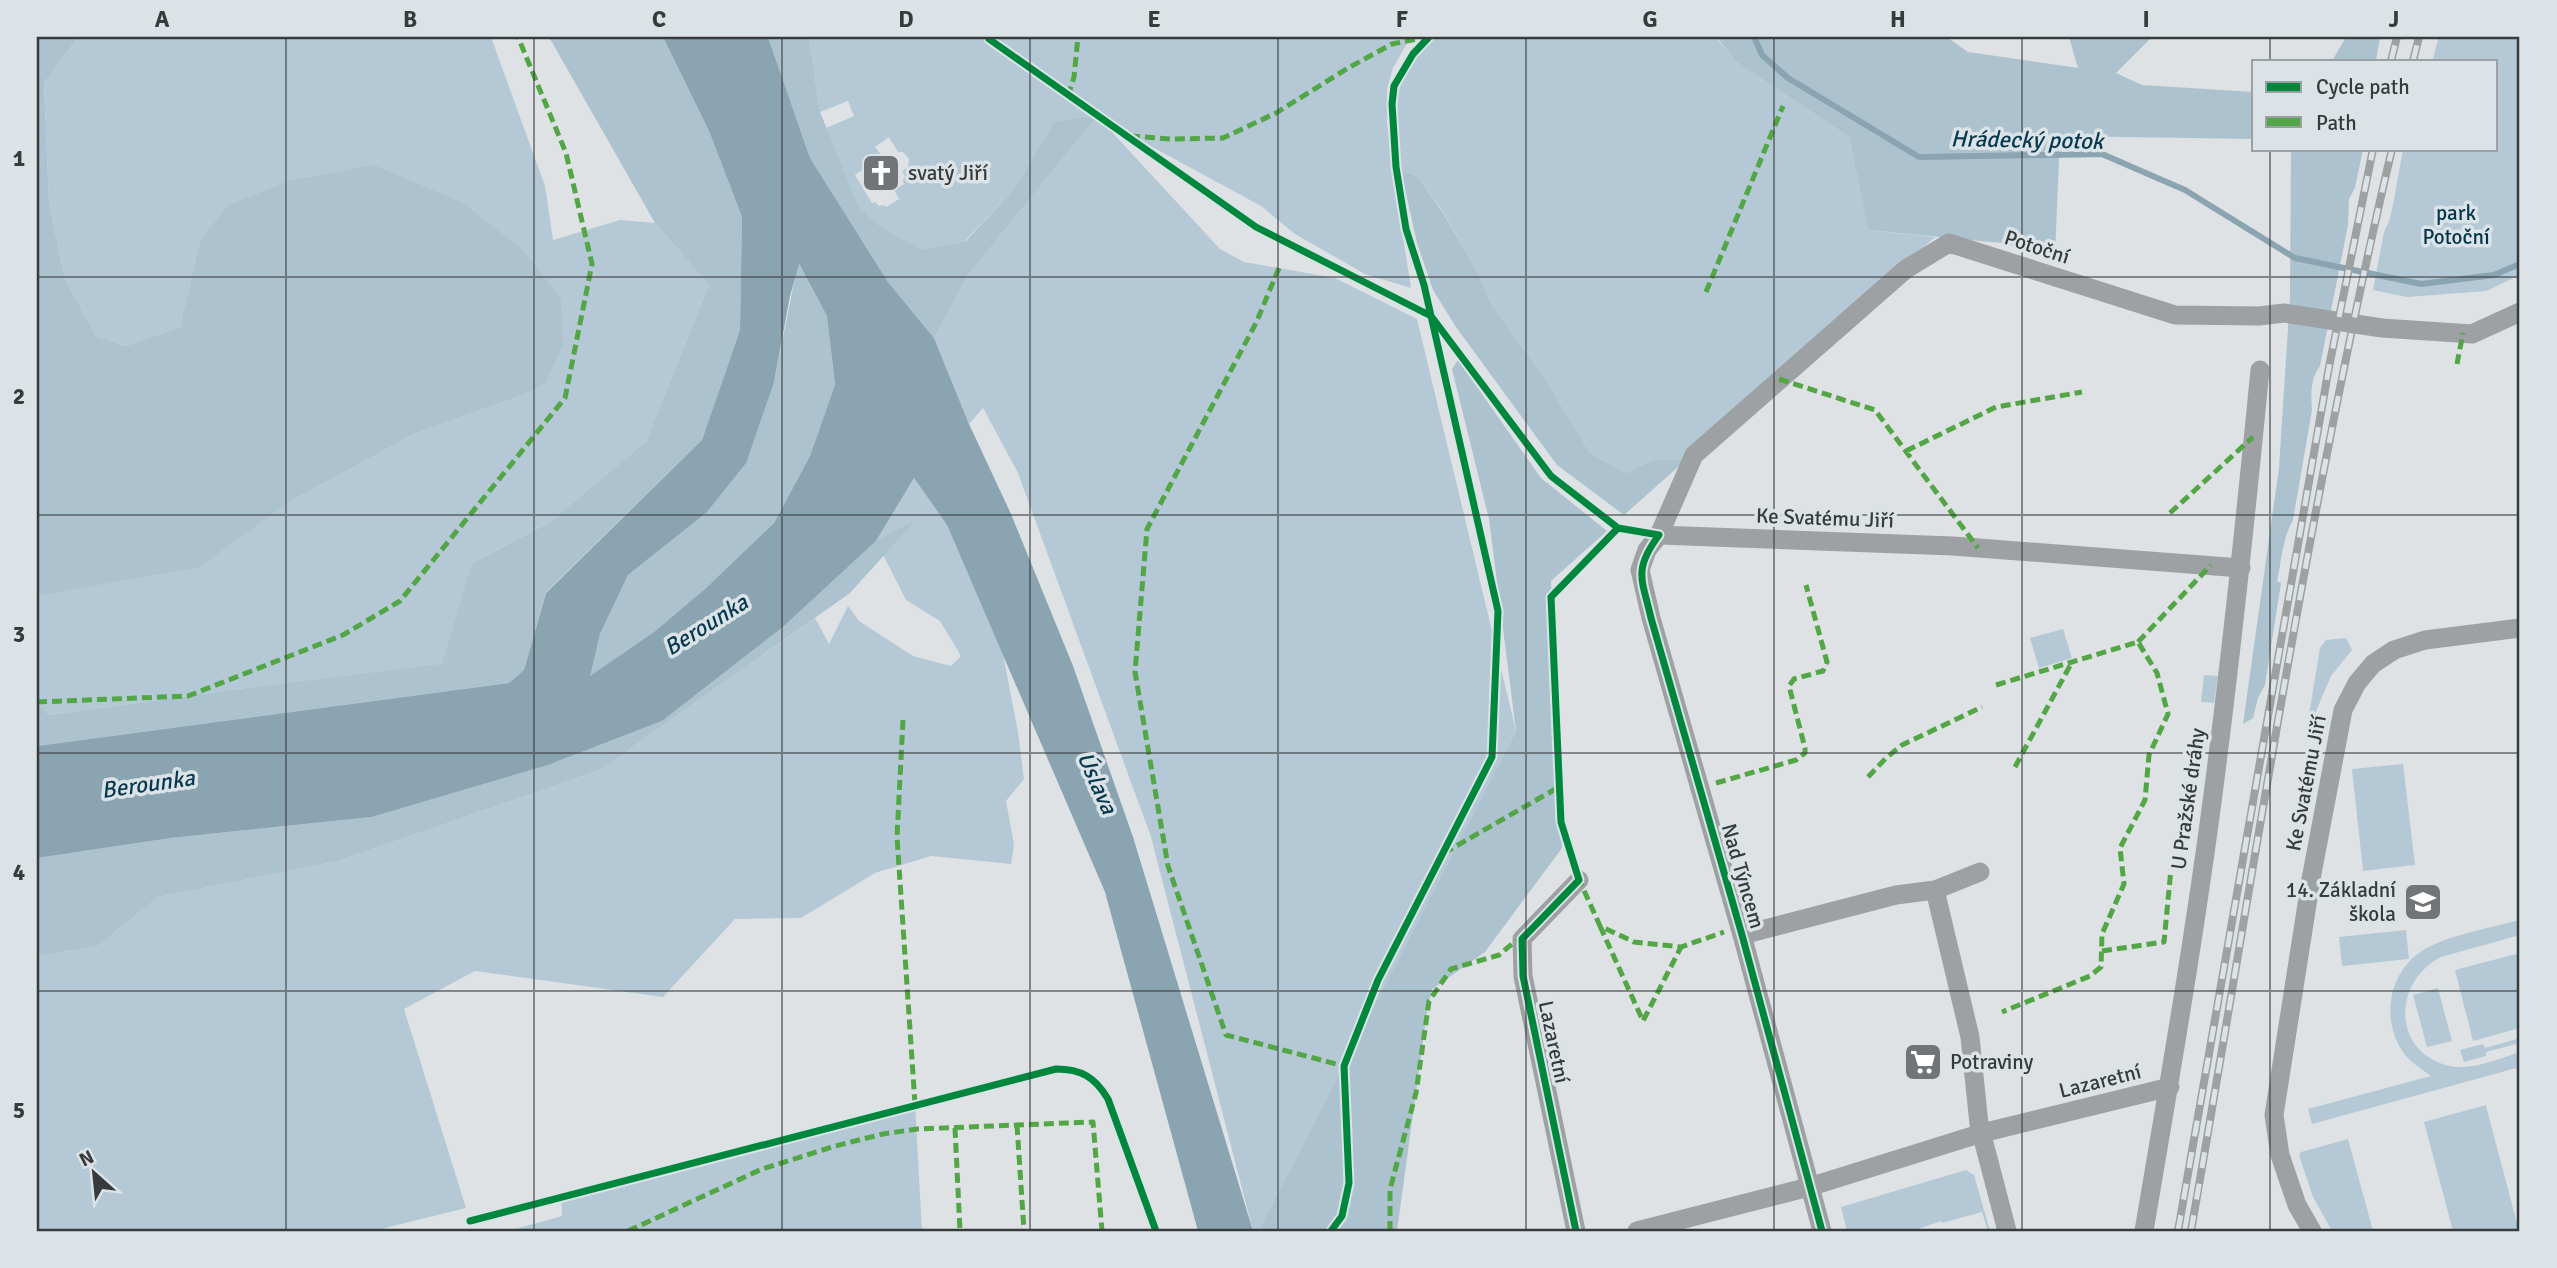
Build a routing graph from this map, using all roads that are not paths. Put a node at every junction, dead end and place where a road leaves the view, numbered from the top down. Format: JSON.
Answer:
{"nodes":[{"id":1,"x":2520,"y":312,"type":"edge"},
{"id":2,"x":2260,"y":370,"type":"dead end"},
{"id":3,"x":1659,"y":535,"type":"junction"},
{"id":4,"x":2241,"y":568,"type":"junction"},
{"id":5,"x":2520,"y":628,"type":"edge"},
{"id":6,"x":1980,"y":872,"type":"dead end"},
{"id":7,"x":1579,"y":880,"type":"dead end"},
{"id":8,"x":1934,"y":890,"type":"junction"},
{"id":9,"x":1742,"y":935,"type":"junction"},
{"id":10,"x":2169,"y":1087,"type":"junction"},
{"id":11,"x":1982,"y":1133,"type":"junction"},
{"id":12,"x":1809,"y":1188,"type":"junction"},
{"id":13,"x":1576,"y":1231,"type":"edge"},
{"id":14,"x":1637,"y":1231,"type":"edge"},
{"id":15,"x":1822,"y":1231,"type":"edge"},
{"id":16,"x":2007,"y":1231,"type":"edge"},
{"id":17,"x":2144,"y":1231,"type":"edge"},
{"id":18,"x":2312,"y":1231,"type":"edge"}],
"edges":[{"from":1,"to":3,"type":"street","name":"Potoční"},
{"from":2,"to":4,"type":"street","name":"U Pražské dráhy"},
{"from":3,"to":4,"type":"street","name":"Ke Svatému Jiří"},
{"from":3,"to":9,"type":"street","name":"Nad Týncem"},
{"from":4,"to":10,"type":"street","name":"U Pražské dráhy"},
{"from":5,"to":18,"type":"street","name":"Ke Svatému Jiří"},
{"from":6,"to":8,"type":"street","name":"Nad Týncem"},
{"from":7,"to":13,"type":"street","name":"Lazaretní"},
{"from":8,"to":9,"type":"street","name":"Nad Týncem"},
{"from":8,"to":11,"type":"street"},
{"from":9,"to":12,"type":"street","name":"Nad Týncem"},
{"from":10,"to":11,"type":"street","name":"Lazaretní"},
{"from":10,"to":17,"type":"street","name":"U Pražské dráhy"},
{"from":11,"to":12,"type":"street","name":"Lazaretní"},
{"from":11,"to":16,"type":"street"},
{"from":12,"to":14,"type":"street","name":"Lazaretní"},
{"from":12,"to":15,"type":"street","name":"Nad Týncem"}]}
